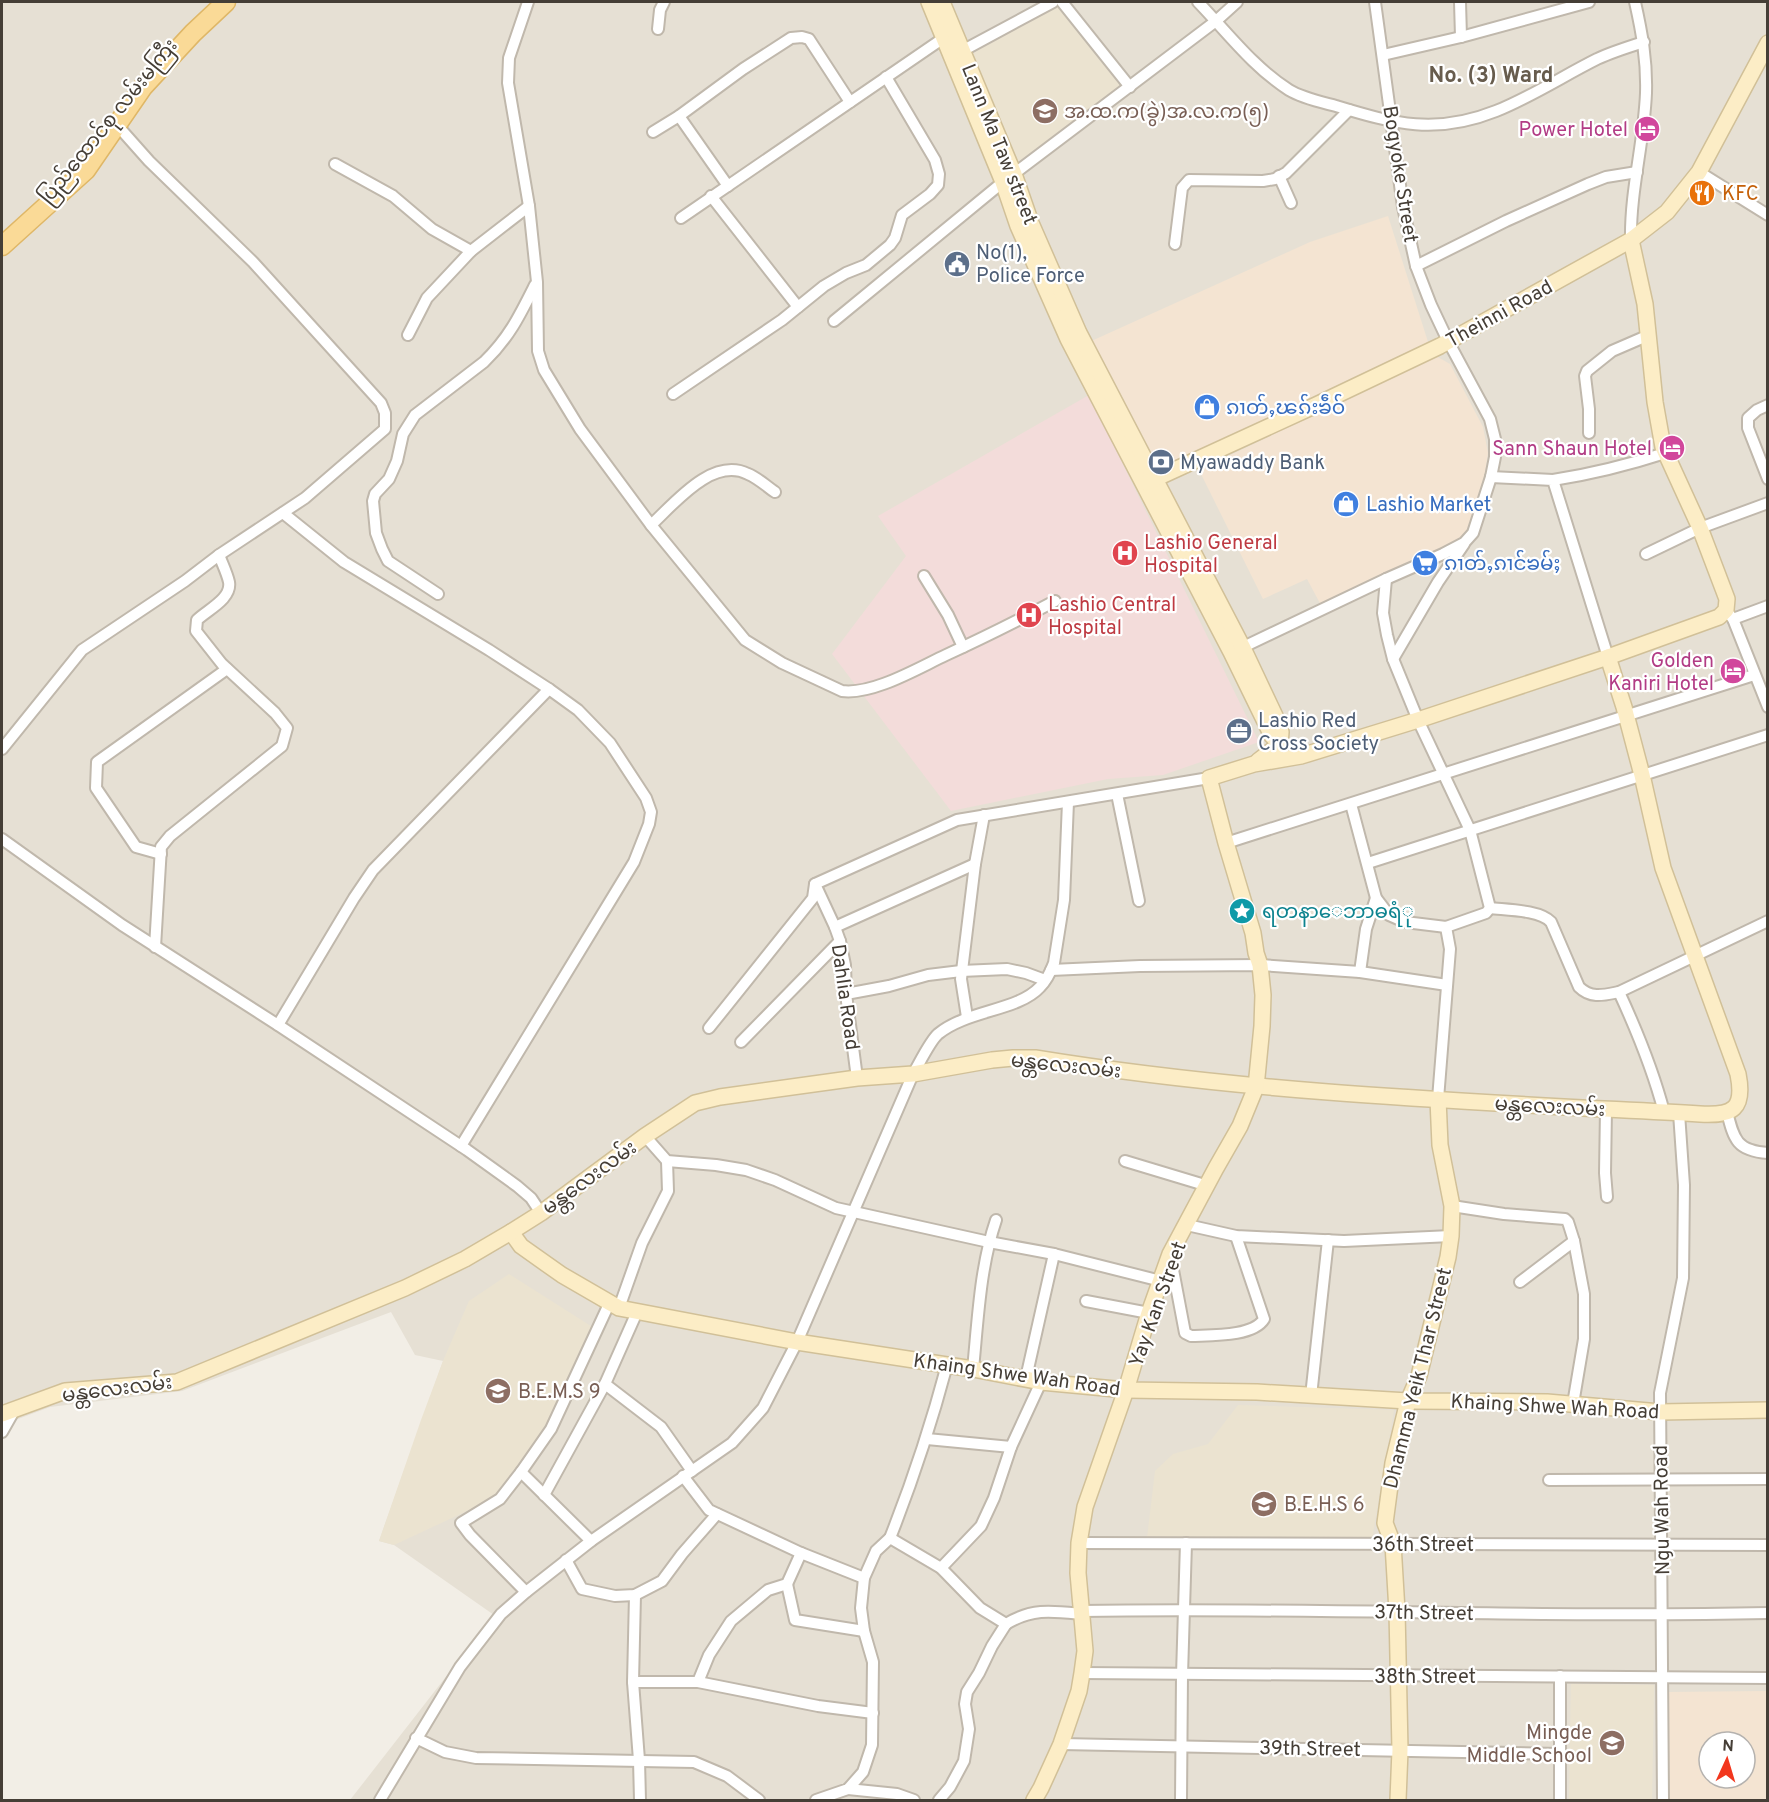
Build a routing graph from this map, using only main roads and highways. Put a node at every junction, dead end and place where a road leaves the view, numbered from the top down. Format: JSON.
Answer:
{"nodes":[{"id":1,"x":210,"y":2,"type":"edge"},
{"id":2,"x":226,"y":2,"type":"edge"},
{"id":3,"x":929,"y":2,"type":"edge"},
{"id":4,"x":942,"y":2,"type":"edge"},
{"id":5,"x":949,"y":34,"type":"junction"},
{"id":6,"x":1767,"y":43,"type":"edge"},
{"id":7,"x":1009,"y":178,"type":"junction"},
{"id":8,"x":1631,"y":240,"type":"junction"},
{"id":9,"x":4,"y":244,"type":"edge"},
{"id":10,"x":1149,"y":481,"type":"junction"},
{"id":11,"x":1608,"y":657,"type":"junction"},
{"id":12,"x":1280,"y":744,"type":"junction"},
{"id":13,"x":1301,"y":756,"type":"junction"},
{"id":14,"x":1254,"y":764,"type":"junction"},
{"id":15,"x":1256,"y":1087,"type":"junction"},
{"id":16,"x":1437,"y":1099,"type":"junction"},
{"id":17,"x":511,"y":1232,"type":"junction"},
{"id":18,"x":1126,"y":1390,"type":"junction"},
{"id":19,"x":1408,"y":1401,"type":"junction"},
{"id":20,"x":1767,"y":1410,"type":"edge"},
{"id":21,"x":8,"y":1412,"type":"edge"},
{"id":22,"x":1034,"y":1800,"type":"edge"},
{"id":23,"x":1398,"y":1800,"type":"edge"}],
"edges":[{"from":1,"to":9,"type":"main road","name":"ပြည်ထောင်စု လမ်းမကြီး"},
{"from":2,"to":9,"type":"main road"},
{"from":3,"to":5,"type":"main road","name":"Lann Ma Taw street"},
{"from":4,"to":5,"type":"main road","name":"Lann Ma Taw street"},
{"from":5,"to":7,"type":"main road","name":"Lann Ma Taw street"},
{"from":5,"to":7,"type":"main road","name":"Lann Ma Taw street"},
{"from":6,"to":8,"type":"main road","name":"Theinni Road"},
{"from":7,"to":10,"type":"main road","name":"Lann Ma Taw street"},
{"from":8,"to":10,"type":"main road","name":"Theinni Road"},
{"from":8,"to":11,"type":"main road"},
{"from":10,"to":12,"type":"main road","name":"Lann Ma Taw street"},
{"from":11,"to":13,"type":"main road"},
{"from":11,"to":16,"type":"main road","name":"မန္တလေးလမ်း"},
{"from":12,"to":13,"type":"main road"},
{"from":12,"to":14,"type":"main road"},
{"from":13,"to":14,"type":"main road"},
{"from":14,"to":15,"type":"main road","name":"Yay Kan Street"},
{"from":15,"to":16,"type":"main road","name":"မန္တလေးလမ်း"},
{"from":15,"to":17,"type":"main road","name":"မန္တလေးလမ်း"},
{"from":15,"to":18,"type":"main road","name":"Yay Kan Street"},
{"from":16,"to":19,"type":"main road","name":"Dhamma Yeik Thar Street"},
{"from":17,"to":18,"type":"main road","name":"Khaing Shwe Wah Road"},
{"from":17,"to":21,"type":"main road","name":"မန္တလေးလမ်း"},
{"from":18,"to":19,"type":"main road","name":"Khaing Shwe Wah Road"},
{"from":18,"to":22,"type":"main road","name":"Yay Kan Street"},
{"from":19,"to":20,"type":"main road","name":"Khaing Shwe Wah Road"},
{"from":19,"to":23,"type":"main road","name":"Dhamma Yeik Thar Street"}]}
